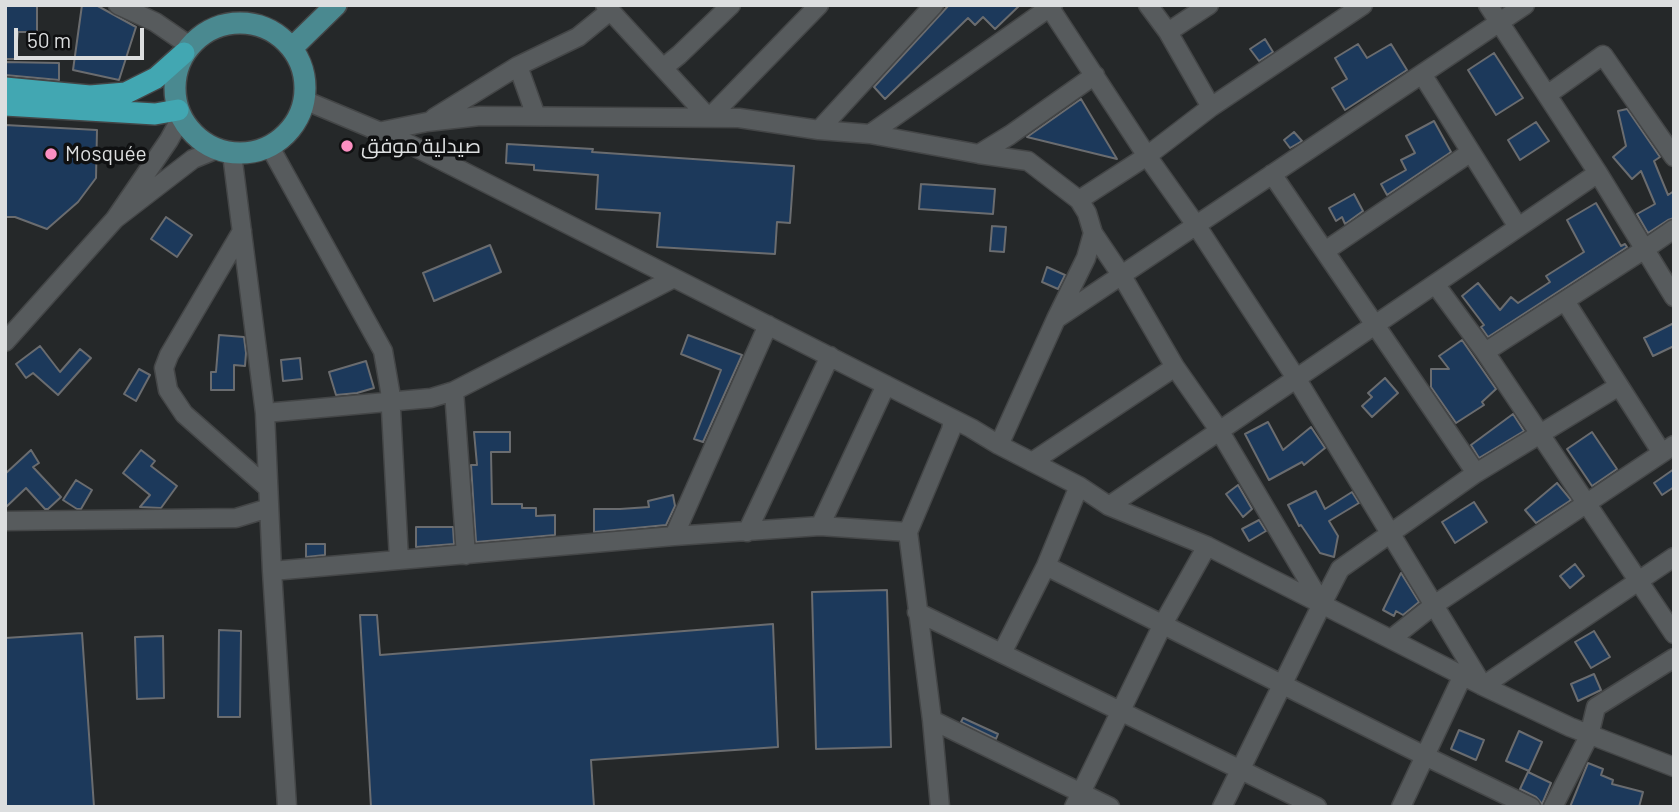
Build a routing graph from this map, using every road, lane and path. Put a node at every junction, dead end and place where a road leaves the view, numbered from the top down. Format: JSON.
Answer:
{"nodes":[{"id":1,"x":118,"y":5,"type":"edge"},
{"id":2,"x":337,"y":5,"type":"edge"},
{"id":3,"x":731,"y":5,"type":"edge"},
{"id":4,"x":819,"y":5,"type":"edge"},
{"id":5,"x":934,"y":5,"type":"edge"},
{"id":6,"x":1148,"y":5,"type":"edge"},
{"id":7,"x":1209,"y":5,"type":"edge"},
{"id":8,"x":1363,"y":5,"type":"edge"},
{"id":9,"x":1488,"y":5,"type":"edge"},
{"id":10,"x":1524,"y":5,"type":"edge"},
{"id":11,"x":1051,"y":6,"type":"edge"},
{"id":12,"x":607,"y":8,"type":"edge"},
{"id":13,"x":226,"y":14,"type":"edge"},
{"id":14,"x":1499,"y":22,"type":"junction"},
{"id":15,"x":1168,"y":32,"type":"junction"},
{"id":16,"x":292,"y":48,"type":"junction"},
{"id":17,"x":187,"y":50,"type":"junction"},
{"id":18,"x":517,"y":66,"type":"junction"},
{"id":19,"x":663,"y":68,"type":"junction"},
{"id":20,"x":1422,"y":74,"type":"junction"},
{"id":21,"x":1095,"y":75,"type":"junction"},
{"id":22,"x":5,"y":89,"type":"edge"},
{"id":23,"x":1547,"y":95,"type":"junction"},
{"id":24,"x":304,"y":100,"type":"junction"},
{"id":25,"x":5,"y":105,"type":"edge"},
{"id":26,"x":1211,"y":107,"type":"junction"},
{"id":27,"x":180,"y":114,"type":"junction"},
{"id":28,"x":536,"y":116,"type":"junction"},
{"id":29,"x":709,"y":118,"type":"junction"},
{"id":30,"x":427,"y":122,"type":"junction"},
{"id":31,"x":819,"y":130,"type":"junction"},
{"id":32,"x":1666,"y":131,"type":"edge"},
{"id":33,"x":378,"y":132,"type":"junction"},
{"id":34,"x":870,"y":134,"type":"junction"},
{"id":35,"x":270,"y":147,"type":"junction"},
{"id":36,"x":224,"y":152,"type":"junction"},
{"id":37,"x":1471,"y":152,"type":"junction"},
{"id":38,"x":979,"y":154,"type":"junction"},
{"id":39,"x":1147,"y":156,"type":"junction"},
{"id":40,"x":1674,"y":158,"type":"edge"},
{"id":41,"x":1598,"y":173,"type":"junction"},
{"id":42,"x":1272,"y":174,"type":"junction"},
{"id":43,"x":1079,"y":200,"type":"junction"},
{"id":44,"x":115,"y":219,"type":"junction"},
{"id":45,"x":1196,"y":225,"type":"junction"},
{"id":46,"x":1518,"y":227,"type":"junction"},
{"id":47,"x":1674,"y":229,"type":"edge"},
{"id":48,"x":242,"y":231,"type":"junction"},
{"id":49,"x":1093,"y":233,"type":"junction"},
{"id":50,"x":1645,"y":249,"type":"junction"},
{"id":51,"x":1325,"y":251,"type":"junction"},
{"id":52,"x":1122,"y":276,"type":"junction"},
{"id":53,"x":674,"y":278,"type":"junction"},
{"id":54,"x":1435,"y":284,"type":"junction"},
{"id":55,"x":1674,"y":297,"type":"edge"},
{"id":56,"x":1565,"y":301,"type":"junction"},
{"id":57,"x":1056,"y":320,"type":"junction"},
{"id":58,"x":1374,"y":324,"type":"junction"},
{"id":59,"x":768,"y":325,"type":"junction"},
{"id":60,"x":5,"y":342,"type":"edge"},
{"id":61,"x":1485,"y":352,"type":"junction"},
{"id":62,"x":830,"y":356,"type":"junction"},
{"id":63,"x":1175,"y":367,"type":"junction"},
{"id":64,"x":1296,"y":378,"type":"junction"},
{"id":65,"x":886,"y":385,"type":"junction"},
{"id":66,"x":1619,"y":386,"type":"junction"},
{"id":67,"x":454,"y":391,"type":"junction"},
{"id":68,"x":390,"y":403,"type":"junction"},
{"id":69,"x":265,"y":413,"type":"junction"},
{"id":70,"x":953,"y":419,"type":"junction"},
{"id":71,"x":1219,"y":430,"type":"junction"},
{"id":72,"x":1540,"y":434,"type":"junction"},
{"id":73,"x":999,"y":445,"type":"junction"},
{"id":74,"x":1668,"y":449,"type":"edge"},
{"id":75,"x":1032,"y":462,"type":"junction"},
{"id":76,"x":1476,"y":473,"type":"junction"},
{"id":77,"x":1079,"y":486,"type":"junction"},
{"id":78,"x":268,"y":488,"type":"junction"},
{"id":79,"x":1586,"y":503,"type":"junction"},
{"id":80,"x":1109,"y":506,"type":"junction"},
{"id":81,"x":269,"y":508,"type":"junction"},
{"id":82,"x":5,"y":521,"type":"edge"},
{"id":83,"x":820,"y":526,"type":"junction"},
{"id":84,"x":747,"y":531,"type":"junction"},
{"id":85,"x":908,"y":532,"type":"junction"},
{"id":86,"x":1390,"y":533,"type":"junction"},
{"id":87,"x":674,"y":536,"type":"junction"},
{"id":88,"x":1206,"y":546,"type":"junction"},
{"id":89,"x":466,"y":555,"type":"junction"},
{"id":90,"x":1674,"y":558,"type":"edge"},
{"id":91,"x":399,"y":560,"type":"junction"},
{"id":92,"x":1046,"y":565,"type":"junction"},
{"id":93,"x":272,"y":571,"type":"junction"},
{"id":94,"x":1639,"y":581,"type":"junction"},
{"id":95,"x":1322,"y":604,"type":"junction"},
{"id":96,"x":1434,"y":605,"type":"junction"},
{"id":97,"x":917,"y":612,"type":"junction"},
{"id":98,"x":1163,"y":624,"type":"junction"},
{"id":99,"x":1674,"y":634,"type":"edge"},
{"id":100,"x":1391,"y":639,"type":"junction"},
{"id":101,"x":1002,"y":653,"type":"junction"},
{"id":102,"x":1674,"y":658,"type":"edge"},
{"id":103,"x":1463,"y":675,"type":"junction"},
{"id":104,"x":1283,"y":684,"type":"junction"},
{"id":105,"x":1483,"y":686,"type":"junction"},
{"id":106,"x":1120,"y":710,"type":"junction"},
{"id":107,"x":932,"y":720,"type":"junction"},
{"id":108,"x":1589,"y":736,"type":"junction"},
{"id":109,"x":1425,"y":756,"type":"junction"},
{"id":110,"x":1674,"y":767,"type":"edge"},
{"id":111,"x":1241,"y":769,"type":"junction"},
{"id":112,"x":1077,"y":800,"type":"edge"},
{"id":113,"x":287,"y":807,"type":"edge"},
{"id":114,"x":940,"y":807,"type":"edge"},
{"id":115,"x":1110,"y":807,"type":"edge"},
{"id":116,"x":1222,"y":807,"type":"edge"},
{"id":117,"x":1317,"y":807,"type":"edge"},
{"id":118,"x":1401,"y":807,"type":"edge"},
{"id":119,"x":1531,"y":807,"type":"edge"},
{"id":120,"x":1553,"y":807,"type":"edge"}],
"edges":[{"from":1,"to":17,"type":"street"},
{"from":2,"to":16,"type":"main road"},
{"from":3,"to":19,"type":"street"},
{"from":4,"to":29,"type":"street"},
{"from":5,"to":31,"type":"street"},
{"from":6,"to":15,"type":"street"},
{"from":7,"to":15,"type":"street"},
{"from":8,"to":26,"type":"street"},
{"from":9,"to":14,"type":"street"},
{"from":10,"to":14,"type":"street"},
{"from":11,"to":21,"type":"street"},
{"from":11,"to":34,"type":"street"},
{"from":12,"to":18,"type":"street"},
{"from":12,"to":19,"type":"street"},
{"from":13,"to":16,"type":"main road"},
{"from":13,"to":17,"type":"main road"},
{"from":14,"to":20,"type":"street"},
{"from":14,"to":23,"type":"street"},
{"from":15,"to":26,"type":"street"},
{"from":16,"to":24,"type":"main road"},
{"from":17,"to":22,"type":"highway"},
{"from":17,"to":27,"type":"main road"},
{"from":18,"to":28,"type":"street"},
{"from":18,"to":30,"type":"street"},
{"from":19,"to":29,"type":"street"},
{"from":20,"to":37,"type":"street"},
{"from":20,"to":42,"type":"street"},
{"from":21,"to":38,"type":"street"},
{"from":21,"to":39,"type":"street"},
{"from":23,"to":32,"type":"street"},
{"from":23,"to":41,"type":"street"},
{"from":24,"to":33,"type":"street"},
{"from":24,"to":35,"type":"main road"},
{"from":25,"to":27,"type":"highway"},
{"from":26,"to":39,"type":"street"},
{"from":27,"to":36,"type":"main road"},
{"from":27,"to":44,"type":"street"},
{"from":28,"to":29,"type":"street"},
{"from":28,"to":30,"type":"street"},
{"from":29,"to":31,"type":"street"},
{"from":30,"to":33,"type":"street"},
{"from":31,"to":34,"type":"street"},
{"from":32,"to":40,"type":"street"},
{"from":33,"to":53,"type":"street"},
{"from":34,"to":38,"type":"street"},
{"from":35,"to":36,"type":"main road"},
{"from":35,"to":68,"type":"street"},
{"from":36,"to":44,"type":"street"},
{"from":36,"to":48,"type":"street"},
{"from":37,"to":46,"type":"street"},
{"from":37,"to":51,"type":"street"},
{"from":38,"to":43,"type":"street"},
{"from":39,"to":43,"type":"street"},
{"from":39,"to":45,"type":"street"},
{"from":41,"to":46,"type":"street"},
{"from":41,"to":50,"type":"street"},
{"from":42,"to":45,"type":"street"},
{"from":42,"to":51,"type":"street"},
{"from":43,"to":49,"type":"street"},
{"from":44,"to":60,"type":"street"},
{"from":45,"to":52,"type":"street"},
{"from":45,"to":64,"type":"street"},
{"from":46,"to":54,"type":"street"},
{"from":47,"to":50,"type":"street"},
{"from":48,"to":69,"type":"street"},
{"from":48,"to":78,"type":"street"},
{"from":49,"to":52,"type":"street"},
{"from":49,"to":57,"type":"street"},
{"from":50,"to":55,"type":"street"},
{"from":50,"to":56,"type":"street"},
{"from":51,"to":58,"type":"street"},
{"from":52,"to":57,"type":"street"},
{"from":52,"to":63,"type":"street"},
{"from":53,"to":59,"type":"street"},
{"from":53,"to":67,"type":"street"},
{"from":54,"to":58,"type":"street"},
{"from":54,"to":61,"type":"street"},
{"from":56,"to":61,"type":"street"},
{"from":56,"to":66,"type":"street"},
{"from":57,"to":73,"type":"street"},
{"from":58,"to":64,"type":"street"},
{"from":58,"to":76,"type":"street"},
{"from":59,"to":62,"type":"street"},
{"from":59,"to":87,"type":"street"},
{"from":61,"to":72,"type":"street"},
{"from":62,"to":65,"type":"street"},
{"from":62,"to":84,"type":"street"},
{"from":63,"to":71,"type":"street"},
{"from":63,"to":75,"type":"street"},
{"from":64,"to":71,"type":"street"},
{"from":64,"to":86,"type":"street"},
{"from":65,"to":70,"type":"street"},
{"from":65,"to":83,"type":"street"},
{"from":66,"to":72,"type":"street"},
{"from":66,"to":74,"type":"street"},
{"from":67,"to":68,"type":"street"},
{"from":67,"to":89,"type":"street"},
{"from":68,"to":69,"type":"street"},
{"from":68,"to":91,"type":"street"},
{"from":69,"to":78,"type":"street"},
{"from":70,"to":73,"type":"street"},
{"from":70,"to":85,"type":"street"},
{"from":71,"to":80,"type":"street"},
{"from":71,"to":95,"type":"street"},
{"from":72,"to":76,"type":"street"},
{"from":72,"to":79,"type":"street"},
{"from":73,"to":75,"type":"street"},
{"from":74,"to":79,"type":"street"},
{"from":75,"to":77,"type":"street"},
{"from":76,"to":86,"type":"street"},
{"from":77,"to":80,"type":"street"},
{"from":77,"to":92,"type":"street"},
{"from":78,"to":81,"type":"street"},
{"from":79,"to":94,"type":"street"},
{"from":79,"to":96,"type":"street"},
{"from":80,"to":88,"type":"street"},
{"from":81,"to":82,"type":"street"},
{"from":81,"to":93,"type":"street"},
{"from":83,"to":84,"type":"street"},
{"from":83,"to":85,"type":"street"},
{"from":84,"to":87,"type":"street"},
{"from":85,"to":97,"type":"street"},
{"from":86,"to":95,"type":"street"},
{"from":86,"to":96,"type":"street"},
{"from":87,"to":89,"type":"street"},
{"from":88,"to":95,"type":"street"},
{"from":88,"to":98,"type":"street"},
{"from":89,"to":91,"type":"street"},
{"from":90,"to":94,"type":"street"},
{"from":91,"to":93,"type":"street"},
{"from":92,"to":98,"type":"street"},
{"from":92,"to":101,"type":"street"},
{"from":93,"to":113,"type":"street"},
{"from":94,"to":99,"type":"street"},
{"from":94,"to":105,"type":"street"},
{"from":95,"to":100,"type":"street"},
{"from":95,"to":104,"type":"street"},
{"from":96,"to":100,"type":"street"},
{"from":96,"to":105,"type":"street"},
{"from":97,"to":101,"type":"street"},
{"from":97,"to":107,"type":"street"},
{"from":98,"to":104,"type":"street"},
{"from":98,"to":106,"type":"street"},
{"from":100,"to":103,"type":"street"},
{"from":101,"to":106,"type":"street"},
{"from":102,"to":108,"type":"street"},
{"from":103,"to":105,"type":"street"},
{"from":103,"to":109,"type":"street"},
{"from":104,"to":109,"type":"street"},
{"from":104,"to":111,"type":"street"},
{"from":105,"to":108,"type":"street"},
{"from":106,"to":111,"type":"street"},
{"from":106,"to":112,"type":"street"},
{"from":107,"to":112,"type":"street"},
{"from":107,"to":114,"type":"street"},
{"from":108,"to":110,"type":"street"},
{"from":108,"to":120,"type":"street"},
{"from":109,"to":118,"type":"street"},
{"from":109,"to":119,"type":"street"},
{"from":111,"to":116,"type":"street"},
{"from":111,"to":117,"type":"street"},
{"from":112,"to":115,"type":"street"}]}
